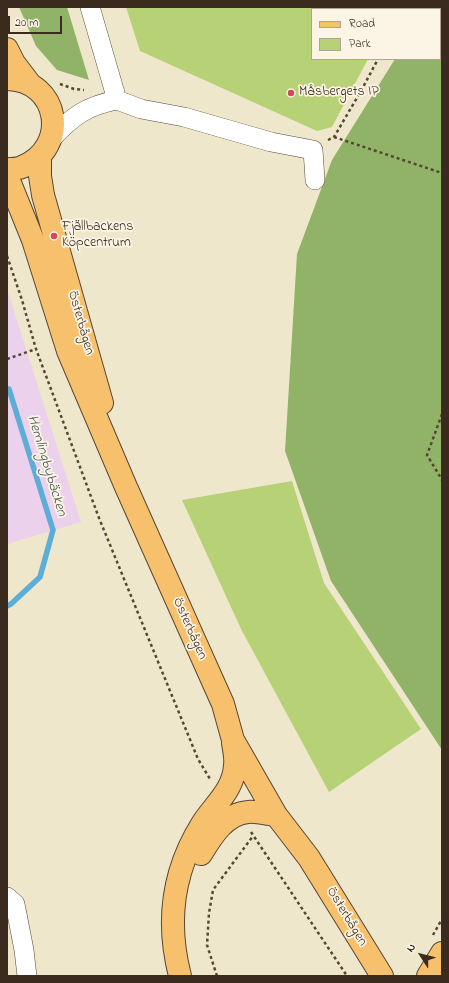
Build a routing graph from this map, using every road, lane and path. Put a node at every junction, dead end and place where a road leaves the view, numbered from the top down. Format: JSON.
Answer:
{"nodes":[{"id":1,"x":90,"y":7,"type":"edge"},
{"id":2,"x":7,"y":49,"type":"edge"},
{"id":3,"x":377,"y":60,"type":"edge"},
{"id":4,"x":7,"y":79,"type":"edge"},
{"id":5,"x":43,"y":87,"type":"junction"},
{"id":6,"x":110,"y":101,"type":"junction"},
{"id":7,"x":80,"y":112,"type":"junction"},
{"id":8,"x":334,"y":137,"type":"junction"},
{"id":9,"x":52,"y":139,"type":"junction"},
{"id":10,"x":313,"y":150,"type":"junction"},
{"id":11,"x":40,"y":157,"type":"junction"},
{"id":12,"x":7,"y":170,"type":"edge"},
{"id":13,"x":442,"y":173,"type":"edge"},
{"id":14,"x":315,"y":180,"type":"dead end"},
{"id":15,"x":7,"y":181,"type":"edge"},
{"id":16,"x":7,"y":256,"type":"edge"},
{"id":17,"x":36,"y":349,"type":"junction"},
{"id":18,"x":7,"y":359,"type":"edge"},
{"id":19,"x":442,"y":414,"type":"edge"},
{"id":20,"x":442,"y":480,"type":"edge"},
{"id":21,"x":126,"y":487,"type":"junction"},
{"id":22,"x":223,"y":704,"type":"junction"},
{"id":23,"x":233,"y":740,"type":"junction"},
{"id":24,"x":224,"y":796,"type":"junction"},
{"id":25,"x":237,"y":815,"type":"junction"},
{"id":26,"x":276,"y":815,"type":"junction"},
{"id":27,"x":253,"y":836,"type":"junction"},
{"id":28,"x":310,"y":858,"type":"junction"},
{"id":29,"x":7,"y":897,"type":"edge"},
{"id":30,"x":442,"y":919,"type":"edge"},
{"id":31,"x":437,"y":950,"type":"edge"},
{"id":32,"x":27,"y":976,"type":"edge"},
{"id":33,"x":180,"y":976,"type":"edge"},
{"id":34,"x":195,"y":976,"type":"edge"},
{"id":35,"x":217,"y":976,"type":"edge"},
{"id":36,"x":347,"y":976,"type":"edge"},
{"id":37,"x":382,"y":976,"type":"edge"},
{"id":38,"x":428,"y":976,"type":"edge"}],
"edges":[{"from":1,"to":6,"type":"street"},
{"from":2,"to":5,"type":"main road"},
{"from":3,"to":8,"type":"path"},
{"from":4,"to":5,"type":"main road"},
{"from":5,"to":6,"type":"path"},
{"from":5,"to":7,"type":"street"},
{"from":5,"to":9,"type":"main road"},
{"from":6,"to":7,"type":"street"},
{"from":6,"to":10,"type":"street"},
{"from":7,"to":9,"type":"street"},
{"from":8,"to":10,"type":"path"},
{"from":8,"to":13,"type":"path"},
{"from":9,"to":11,"type":"main road"},
{"from":10,"to":14,"type":"street"},
{"from":11,"to":12,"type":"main road"},
{"from":11,"to":21,"type":"main road","name":"Österbågen"},
{"from":15,"to":21,"type":"main road","name":"Österbågen"},
{"from":16,"to":17,"type":"path"},
{"from":17,"to":18,"type":"path"},
{"from":17,"to":24,"type":"path"},
{"from":19,"to":20,"type":"path"},
{"from":21,"to":22,"type":"main road","name":"Österbågen"},
{"from":22,"to":23,"type":"main road","name":"Österbågen"},
{"from":22,"to":28,"type":"main road","name":"Österbågen"},
{"from":23,"to":24,"type":"main road"},
{"from":23,"to":26,"type":"main road","name":"Österbågen"},
{"from":24,"to":33,"type":"main road"},
{"from":25,"to":26,"type":"main road"},
{"from":25,"to":27,"type":"path"},
{"from":25,"to":34,"type":"main road"},
{"from":26,"to":28,"type":"main road","name":"Österbågen"},
{"from":27,"to":35,"type":"path"},
{"from":27,"to":36,"type":"path"},
{"from":28,"to":37,"type":"main road","name":"Österbågen"},
{"from":29,"to":32,"type":"street"},
{"from":30,"to":31,"type":"path"},
{"from":31,"to":38,"type":"main road"}]}
